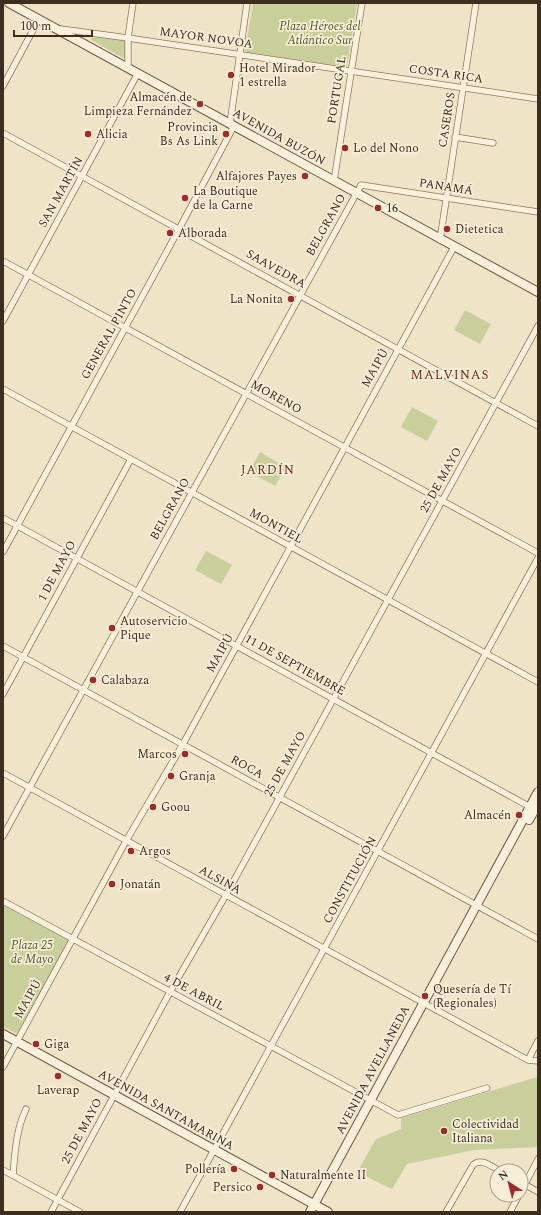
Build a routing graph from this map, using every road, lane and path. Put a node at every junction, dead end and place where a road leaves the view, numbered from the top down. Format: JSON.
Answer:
{"nodes":[{"id":1,"x":9,"y":3,"type":"edge"},
{"id":2,"x":133,"y":3,"type":"edge"},
{"id":3,"x":247,"y":3,"type":"edge"},
{"id":4,"x":362,"y":3,"type":"edge"},
{"id":5,"x":476,"y":3,"type":"edge"},
{"id":6,"x":24,"y":7,"type":"edge"},
{"id":7,"x":39,"y":19,"type":"junction"},
{"id":8,"x":56,"y":29,"type":"junction"},
{"id":9,"x":128,"y":38,"type":"junction"},
{"id":10,"x":240,"y":54,"type":"junction"},
{"id":11,"x":128,"y":68,"type":"junction"},
{"id":12,"x":351,"y":71,"type":"junction"},
{"id":13,"x":138,"y":73,"type":"junction"},
{"id":14,"x":3,"y":86,"type":"edge"},
{"id":15,"x":463,"y":87,"type":"junction"},
{"id":16,"x":538,"y":98,"type":"edge"},
{"id":17,"x":232,"y":125,"type":"junction"},
{"id":18,"x":3,"y":133,"type":"edge"},
{"id":19,"x":455,"y":137,"type":"junction"},
{"id":20,"x":494,"y":143,"type":"dead end"},
{"id":21,"x":82,"y":176,"type":"junction"},
{"id":22,"x":334,"y":181,"type":"junction"},
{"id":23,"x":356,"y":193,"type":"junction"},
{"id":24,"x":446,"y":198,"type":"junction"},
{"id":25,"x":538,"y":212,"type":"edge"},
{"id":26,"x":179,"y":229,"type":"junction"},
{"id":27,"x":440,"y":240,"type":"junction"},
{"id":28,"x":454,"y":247,"type":"junction"},
{"id":29,"x":3,"y":261,"type":"edge"},
{"id":30,"x":28,"y":275,"type":"junction"},
{"id":31,"x":538,"y":292,"type":"edge"},
{"id":32,"x":300,"y":295,"type":"junction"},
{"id":33,"x":3,"y":321,"type":"edge"},
{"id":34,"x":538,"y":326,"type":"edge"},
{"id":35,"x":126,"y":327,"type":"junction"},
{"id":36,"x":398,"y":349,"type":"junction"},
{"id":37,"x":3,"y":388,"type":"edge"},
{"id":38,"x":246,"y":394,"type":"junction"},
{"id":39,"x":496,"y":402,"type":"junction"},
{"id":40,"x":71,"y":426,"type":"junction"},
{"id":41,"x":538,"y":426,"type":"edge"},
{"id":42,"x":345,"y":447,"type":"junction"},
{"id":43,"x":131,"y":459,"type":"junction"},
{"id":44,"x":192,"y":492,"type":"junction"},
{"id":45,"x":442,"y":500,"type":"junction"},
{"id":46,"x":3,"y":518,"type":"edge"},
{"id":47,"x":18,"y":526,"type":"junction"},
{"id":48,"x":291,"y":546,"type":"junction"},
{"id":49,"x":3,"y":552,"type":"edge"},
{"id":50,"x":538,"y":553,"type":"edge"},
{"id":51,"x":77,"y":558,"type":"junction"},
{"id":52,"x":538,"y":558,"type":"edge"},
{"id":53,"x":138,"y":591,"type":"junction"},
{"id":54,"x":388,"y":600,"type":"junction"},
{"id":55,"x":3,"y":646,"type":"edge"},
{"id":56,"x":237,"y":646,"type":"junction"},
{"id":57,"x":486,"y":654,"type":"junction"},
{"id":58,"x":24,"y":657,"type":"junction"},
{"id":59,"x":538,"y":682,"type":"edge"},
{"id":60,"x":84,"y":690,"type":"junction"},
{"id":61,"x":3,"y":694,"type":"edge"},
{"id":62,"x":334,"y":699,"type":"junction"},
{"id":63,"x":183,"y":744,"type":"junction"},
{"id":64,"x":432,"y":753,"type":"junction"},
{"id":65,"x":3,"y":773,"type":"edge"},
{"id":66,"x":30,"y":788,"type":"junction"},
{"id":67,"x":538,"y":792,"type":"edge"},
{"id":68,"x":280,"y":797,"type":"junction"},
{"id":69,"x":535,"y":808,"type":"edge"},
{"id":70,"x":3,"y":836,"type":"edge"},
{"id":71,"x":126,"y":841,"type":"junction"},
{"id":72,"x":378,"y":851,"type":"junction"},
{"id":73,"x":226,"y":895,"type":"junction"},
{"id":74,"x":3,"y":901,"type":"edge"},
{"id":75,"x":479,"y":907,"type":"junction"},
{"id":76,"x":74,"y":939,"type":"junction"},
{"id":77,"x":538,"y":939,"type":"edge"},
{"id":78,"x":325,"y":949,"type":"junction"},
{"id":79,"x":170,"y":992,"type":"junction"},
{"id":80,"x":425,"y":1004,"type":"junction"},
{"id":81,"x":3,"y":1034,"type":"edge"},
{"id":82,"x":17,"y":1041,"type":"junction"},
{"id":83,"x":538,"y":1041,"type":"edge"},
{"id":84,"x":272,"y":1046,"type":"junction"},
{"id":85,"x":528,"y":1060,"type":"junction"},
{"id":86,"x":538,"y":1061,"type":"edge"},
{"id":87,"x":3,"y":1067,"type":"edge"},
{"id":88,"x":487,"y":1088,"type":"dead end"},
{"id":89,"x":114,"y":1095,"type":"junction"},
{"id":90,"x":372,"y":1102,"type":"junction"},
{"id":91,"x":26,"y":1109,"type":"dead end"},
{"id":92,"x":215,"y":1150,"type":"junction"},
{"id":93,"x":538,"y":1159,"type":"edge"},
{"id":94,"x":489,"y":1165,"type":"edge"},
{"id":95,"x":3,"y":1170,"type":"edge"},
{"id":96,"x":529,"y":1173,"type":"edge"},
{"id":97,"x":12,"y":1175,"type":"junction"},
{"id":98,"x":529,"y":1187,"type":"edge"},
{"id":99,"x":538,"y":1192,"type":"edge"},
{"id":100,"x":58,"y":1200,"type":"junction"},
{"id":101,"x":515,"y":1203,"type":"edge"},
{"id":102,"x":315,"y":1208,"type":"edge"},
{"id":103,"x":51,"y":1212,"type":"edge"},
{"id":104,"x":80,"y":1212,"type":"edge"},
{"id":105,"x":180,"y":1212,"type":"edge"},
{"id":106,"x":310,"y":1212,"type":"edge"},
{"id":107,"x":328,"y":1212,"type":"edge"},
{"id":108,"x":446,"y":1212,"type":"edge"},
{"id":109,"x":510,"y":1212,"type":"edge"}],
"edges":[{"from":1,"to":6,"type":"main road","name":"AVENIDA BUZÓN"},
{"from":2,"to":9,"type":"street"},
{"from":3,"to":10,"type":"street","name":"GENERAL PINTO"},
{"from":4,"to":12,"type":"street","name":"PORTUGAL"},
{"from":5,"to":15,"type":"street","name":"CASEROS"},
{"from":6,"to":7,"type":"main road","name":"AVENIDA BUZÓN"},
{"from":7,"to":8,"type":"main road","name":"AVENIDA BUZÓN"},
{"from":7,"to":14,"type":"street"},
{"from":8,"to":9,"type":"street","name":"MAYOR NOVOA"},
{"from":8,"to":11,"type":"main road","name":"AVENIDA BUZÓN"},
{"from":9,"to":10,"type":"street","name":"MAYOR NOVOA"},
{"from":9,"to":11,"type":"street"},
{"from":10,"to":12,"type":"street","name":"MAYOR NOVOA"},
{"from":10,"to":17,"type":"street","name":"GENERAL PINTO"},
{"from":11,"to":13,"type":"main road","name":"AVENIDA BUZÓN"},
{"from":12,"to":15,"type":"street","name":"COSTA RICA"},
{"from":12,"to":22,"type":"street","name":"PORTUGAL"},
{"from":13,"to":17,"type":"main road","name":"AVENIDA BUZÓN"},
{"from":13,"to":21,"type":"street","name":"SAN MARTÍN"},
{"from":15,"to":16,"type":"street","name":"COSTA RICA"},
{"from":15,"to":19,"type":"street","name":"CASEROS"},
{"from":17,"to":22,"type":"main road","name":"AVENIDA BUZÓN"},
{"from":17,"to":26,"type":"street","name":"GENERAL PINTO"},
{"from":18,"to":21,"type":"street","name":"SAAVEDRA"},
{"from":19,"to":20,"type":"street"},
{"from":19,"to":24,"type":"street","name":"CASEROS"},
{"from":21,"to":26,"type":"street","name":"SAAVEDRA"},
{"from":21,"to":30,"type":"street","name":"SAN MARTÍN"},
{"from":22,"to":23,"type":"main road","name":"AVENIDA BUZÓN"},
{"from":23,"to":24,"type":"street","name":"PANAMÁ"},
{"from":23,"to":27,"type":"main road","name":"AVENIDA BUZÓN"},
{"from":23,"to":32,"type":"street","name":"BELGRANO"},
{"from":24,"to":25,"type":"street","name":"PANAMÁ"},
{"from":24,"to":27,"type":"street","name":"CASEROS"},
{"from":26,"to":32,"type":"street","name":"SAAVEDRA"},
{"from":26,"to":35,"type":"street","name":"GENERAL PINTO"},
{"from":27,"to":28,"type":"main road","name":"AVENIDA BUZÓN"},
{"from":28,"to":31,"type":"main road","name":"AVENIDA BUZÓN"},
{"from":28,"to":36,"type":"street","name":"MAIPÚ"},
{"from":29,"to":30,"type":"street","name":"MORENO"},
{"from":30,"to":33,"type":"street","name":"SAN MARTÍN"},
{"from":30,"to":35,"type":"street","name":"MORENO"},
{"from":32,"to":36,"type":"street","name":"SAAVEDRA"},
{"from":32,"to":38,"type":"street","name":"BELGRANO"},
{"from":34,"to":39,"type":"street","name":"25 DE MAYO"},
{"from":35,"to":38,"type":"street","name":"MORENO"},
{"from":35,"to":40,"type":"street","name":"GENERAL PINTO"},
{"from":36,"to":39,"type":"street","name":"SAAVEDRA"},
{"from":36,"to":42,"type":"street","name":"MAIPÚ"},
{"from":37,"to":40,"type":"street","name":"MONTIEL"},
{"from":38,"to":42,"type":"street","name":"MORENO"},
{"from":38,"to":44,"type":"street","name":"BELGRANO"},
{"from":39,"to":41,"type":"street","name":"SAAVEDRA"},
{"from":39,"to":45,"type":"street","name":"25 DE MAYO"},
{"from":40,"to":43,"type":"street","name":"MONTIEL"},
{"from":40,"to":47,"type":"street","name":"GENERAL PINTO"},
{"from":42,"to":45,"type":"street","name":"MORENO"},
{"from":42,"to":48,"type":"street","name":"MAIPÚ"},
{"from":43,"to":44,"type":"street","name":"MONTIEL"},
{"from":43,"to":51,"type":"street","name":"1 DE MAYO"},
{"from":44,"to":48,"type":"street","name":"MONTIEL"},
{"from":44,"to":53,"type":"street","name":"BELGRANO"},
{"from":45,"to":50,"type":"street","name":"MORENO"},
{"from":45,"to":54,"type":"street","name":"25 DE MAYO"},
{"from":46,"to":47,"type":"street","name":"11 DE SEPTIEMBRE"},
{"from":47,"to":49,"type":"street","name":"GENERAL PINTO"},
{"from":47,"to":51,"type":"street","name":"11 DE SEPTIEMBRE"},
{"from":48,"to":54,"type":"street","name":"MONTIEL"},
{"from":48,"to":56,"type":"street","name":"MAIPÚ"},
{"from":51,"to":53,"type":"street","name":"11 DE SEPTIEMBRE"},
{"from":51,"to":58,"type":"street","name":"1 DE MAYO"},
{"from":52,"to":57,"type":"street","name":"CONSTITUCIÓN"},
{"from":53,"to":56,"type":"street","name":"11 DE SEPTIEMBRE"},
{"from":53,"to":60,"type":"street","name":"BELGRANO"},
{"from":54,"to":57,"type":"street","name":"MONTIEL"},
{"from":54,"to":62,"type":"street","name":"25 DE MAYO"},
{"from":55,"to":58,"type":"street","name":"ROCA"},
{"from":56,"to":62,"type":"street","name":"11 DE SEPTIEMBRE"},
{"from":56,"to":63,"type":"street","name":"MAIPÚ"},
{"from":57,"to":59,"type":"street","name":"MONTIEL"},
{"from":57,"to":64,"type":"street","name":"CONSTITUCIÓN"},
{"from":58,"to":60,"type":"street","name":"ROCA"},
{"from":58,"to":61,"type":"street","name":"1 DE MAYO"},
{"from":60,"to":63,"type":"street","name":"ROCA"},
{"from":60,"to":66,"type":"street","name":"BELGRANO"},
{"from":62,"to":64,"type":"street","name":"11 DE SEPTIEMBRE"},
{"from":62,"to":68,"type":"street","name":"25 DE MAYO"},
{"from":63,"to":68,"type":"street","name":"ROCA"},
{"from":63,"to":71,"type":"street","name":"MAIPÚ"},
{"from":64,"to":69,"type":"street","name":"11 DE SEPTIEMBRE"},
{"from":64,"to":72,"type":"street","name":"CONSTITUCIÓN"},
{"from":65,"to":66,"type":"street","name":"ALSINA"},
{"from":66,"to":70,"type":"street","name":"BELGRANO"},
{"from":66,"to":71,"type":"street","name":"ALSINA"},
{"from":67,"to":69,"type":"main road","name":"AVENIDA AVELLANEDA"},
{"from":68,"to":72,"type":"street","name":"ROCA"},
{"from":68,"to":73,"type":"street","name":"25 DE MAYO"},
{"from":69,"to":75,"type":"main road","name":"AVENIDA AVELLANEDA"},
{"from":71,"to":73,"type":"street","name":"ALSINA"},
{"from":71,"to":76,"type":"street","name":"MAIPÚ"},
{"from":72,"to":75,"type":"street","name":"ROCA"},
{"from":72,"to":78,"type":"street","name":"CONSTITUCIÓN"},
{"from":73,"to":78,"type":"street","name":"ALSINA"},
{"from":73,"to":79,"type":"street","name":"25 DE MAYO"},
{"from":74,"to":76,"type":"street","name":"4 DE ABRIL"},
{"from":75,"to":77,"type":"street","name":"ROCA"},
{"from":75,"to":80,"type":"main road","name":"AVENIDA AVELLANEDA"},
{"from":76,"to":79,"type":"street","name":"4 DE ABRIL"},
{"from":76,"to":82,"type":"street","name":"MAIPÚ"},
{"from":78,"to":80,"type":"street","name":"ALSINA"},
{"from":78,"to":84,"type":"street","name":"CONSTITUCIÓN"},
{"from":79,"to":84,"type":"street","name":"4 DE ABRIL"},
{"from":79,"to":89,"type":"street","name":"25 DE MAYO"},
{"from":80,"to":85,"type":"street","name":"ALSINA"},
{"from":80,"to":90,"type":"main road","name":"AVENIDA AVELLANEDA"},
{"from":81,"to":82,"type":"main road","name":"AVENIDA SANTAMARINA"},
{"from":82,"to":87,"type":"street","name":"MAIPÚ"},
{"from":82,"to":89,"type":"main road","name":"AVENIDA SANTAMARINA"},
{"from":83,"to":85,"type":"street"},
{"from":84,"to":90,"type":"street","name":"4 DE ABRIL"},
{"from":84,"to":92,"type":"street","name":"CONSTITUCIÓN"},
{"from":85,"to":86,"type":"street"},
{"from":88,"to":90,"type":"street","name":"4 DE ABRIL"},
{"from":89,"to":92,"type":"main road","name":"AVENIDA SANTAMARINA"},
{"from":89,"to":100,"type":"street","name":"25 DE MAYO"},
{"from":90,"to":102,"type":"main road","name":"AVENIDA AVELLANEDA"},
{"from":91,"to":97,"type":"street"},
{"from":92,"to":102,"type":"main road","name":"AVENIDA SANTAMARINA"},
{"from":92,"to":105,"type":"street","name":"CONSTITUCIÓN"},
{"from":93,"to":96,"type":"street"},
{"from":94,"to":108,"type":"street"},
{"from":95,"to":97,"type":"street"},
{"from":97,"to":100,"type":"street"},
{"from":98,"to":99,"type":"street"},
{"from":100,"to":103,"type":"street","name":"25 DE MAYO"},
{"from":100,"to":104,"type":"street"},
{"from":101,"to":109,"type":"street"},
{"from":102,"to":106,"type":"main road","name":"AVENIDA AVELLANEDA"},
{"from":102,"to":107,"type":"main road","name":"AVENIDA SANTAMARINA"}]}
